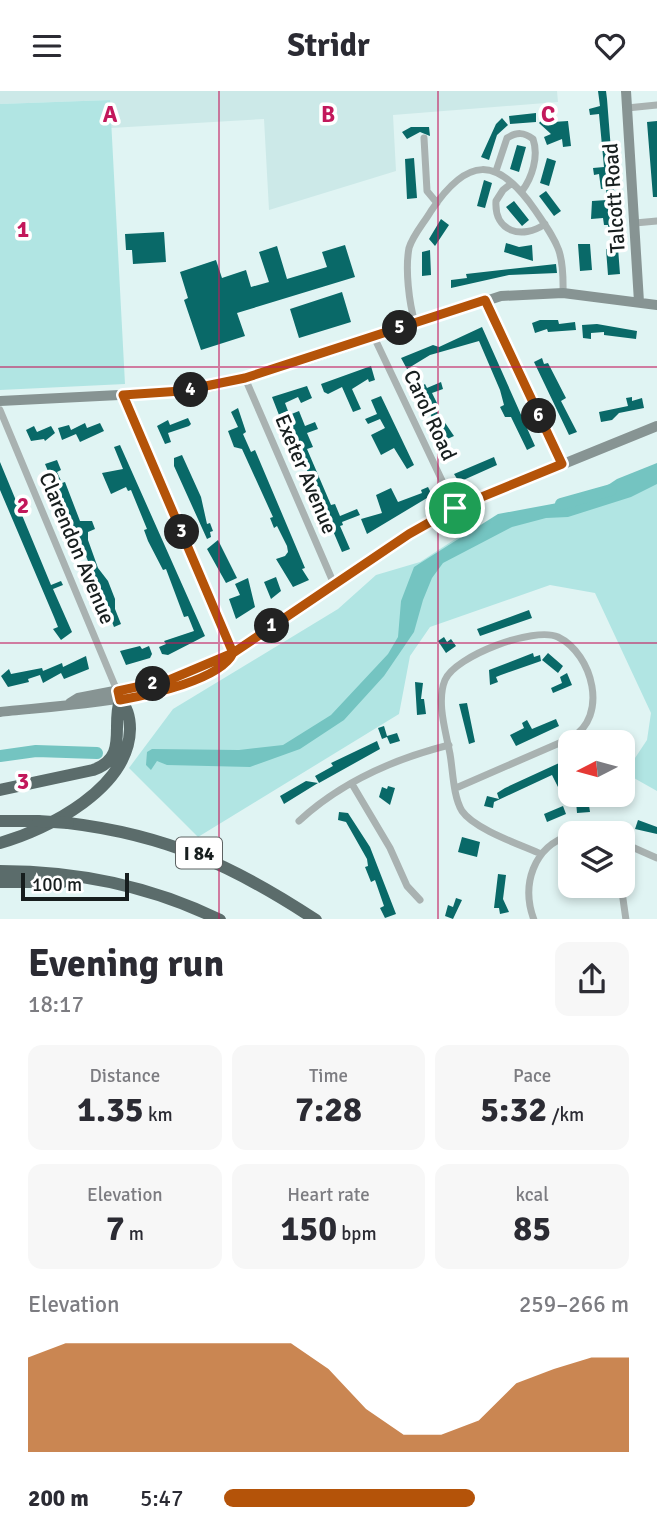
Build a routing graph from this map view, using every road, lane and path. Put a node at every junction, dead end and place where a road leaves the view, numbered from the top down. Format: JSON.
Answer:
{"nodes":[{"id":1,"x":626,"y":91,"type":"edge"},
{"id":2,"x":657,"y":105,"type":"edge"},
{"id":3,"x":627,"y":108,"type":"junction"},
{"id":4,"x":424,"y":138,"type":"dead end"},
{"id":5,"x":496,"y":171,"type":"junction"},
{"id":6,"x":512,"y":183,"type":"junction"},
{"id":7,"x":522,"y":191,"type":"junction"},
{"id":8,"x":437,"y":202,"type":"junction"},
{"id":9,"x":657,"y":221,"type":"edge"},
{"id":10,"x":635,"y":223,"type":"junction"},
{"id":11,"x":545,"y":224,"type":"junction"},
{"id":12,"x":563,"y":293,"type":"junction"},
{"id":13,"x":485,"y":300,"type":"junction"},
{"id":14,"x":639,"y":302,"type":"junction"},
{"id":15,"x":657,"y":305,"type":"edge"},
{"id":16,"x":415,"y":323,"type":"junction"},
{"id":17,"x":374,"y":337,"type":"junction"},
{"id":18,"x":245,"y":378,"type":"junction"},
{"id":19,"x":123,"y":395,"type":"junction"},
{"id":20,"x":0,"y":401,"type":"edge"},
{"id":21,"x":0,"y":410,"type":"edge"},
{"id":22,"x":657,"y":426,"type":"edge"},
{"id":23,"x":562,"y":464,"type":"junction"},
{"id":24,"x":455,"y":508,"type":"junction"},
{"id":25,"x":334,"y":584,"type":"junction"},
{"id":26,"x":233,"y":653,"type":"junction"},
{"id":27,"x":119,"y":696,"type":"junction"},
{"id":28,"x":0,"y":712,"type":"edge"},
{"id":29,"x":449,"y":745,"type":"junction"},
{"id":30,"x":352,"y":784,"type":"junction"},
{"id":31,"x":456,"y":787,"type":"junction"},
{"id":32,"x":0,"y":790,"type":"edge"},
{"id":33,"x":299,"y":821,"type":"dead end"},
{"id":34,"x":0,"y":823,"type":"edge"},
{"id":35,"x":558,"y":840,"type":"edge"},
{"id":36,"x":0,"y":843,"type":"edge"},
{"id":37,"x":635,"y":849,"type":"edge"},
{"id":38,"x":541,"y":854,"type":"junction"},
{"id":39,"x":657,"y":859,"type":"edge"},
{"id":40,"x":0,"y":871,"type":"edge"},
{"id":41,"x":0,"y":882,"type":"edge"},
{"id":42,"x":114,"y":882,"type":"junction"},
{"id":43,"x":623,"y":898,"type":"edge"},
{"id":44,"x":420,"y":900,"type":"dead end"},
{"id":45,"x":219,"y":919,"type":"edge"},
{"id":46,"x":316,"y":919,"type":"edge"},
{"id":47,"x":534,"y":919,"type":"edge"},
{"id":48,"x":626,"y":919,"type":"edge"}],
"edges":[{"from":1,"to":3,"type":"main road","name":"Talcott Road"},
{"from":2,"to":3,"type":"street"},
{"from":3,"to":10,"type":"main road","name":"Talcott Road"},
{"from":4,"to":8,"type":"street"},
{"from":5,"to":6,"type":"street"},
{"from":5,"to":7,"type":"street"},
{"from":5,"to":8,"type":"street"},
{"from":6,"to":7,"type":"street"},
{"from":6,"to":11,"type":"street"},
{"from":7,"to":11,"type":"street"},
{"from":8,"to":16,"type":"street"},
{"from":9,"to":10,"type":"street"},
{"from":10,"to":14,"type":"main road","name":"Talcott Road"},
{"from":11,"to":12,"type":"street"},
{"from":12,"to":13,"type":"main road"},
{"from":12,"to":14,"type":"main road"},
{"from":13,"to":16,"type":"main road"},
{"from":13,"to":23,"type":"street"},
{"from":14,"to":15,"type":"main road"},
{"from":16,"to":17,"type":"main road"},
{"from":17,"to":18,"type":"main road"},
{"from":17,"to":24,"type":"street","name":"Carol Road"},
{"from":18,"to":19,"type":"main road"},
{"from":18,"to":25,"type":"street","name":"Exeter Avenue"},
{"from":19,"to":20,"type":"main road"},
{"from":19,"to":26,"type":"street"},
{"from":21,"to":27,"type":"street","name":"Clarendon Avenue"},
{"from":22,"to":23,"type":"main road"},
{"from":23,"to":24,"type":"main road"},
{"from":24,"to":25,"type":"main road"},
{"from":25,"to":26,"type":"main road"},
{"from":26,"to":27,"type":"main road"},
{"from":27,"to":28,"type":"main road"},
{"from":27,"to":32,"type":"highway"},
{"from":27,"to":36,"type":"highway"},
{"from":29,"to":30,"type":"street"},
{"from":29,"to":31,"type":"street"},
{"from":29,"to":31,"type":"street"},
{"from":30,"to":33,"type":"street"},
{"from":30,"to":44,"type":"street"},
{"from":31,"to":38,"type":"street"},
{"from":34,"to":46,"type":"highway","number":"I 84","bridge":true},
{"from":35,"to":38,"type":"street"},
{"from":37,"to":39,"type":"street"},
{"from":38,"to":47,"type":"street"},
{"from":40,"to":42,"type":"highway","number":"I 84"},
{"from":41,"to":42,"type":"highway"},
{"from":42,"to":45,"type":"highway","number":"I 84"},
{"from":43,"to":48,"type":"street"}]}
